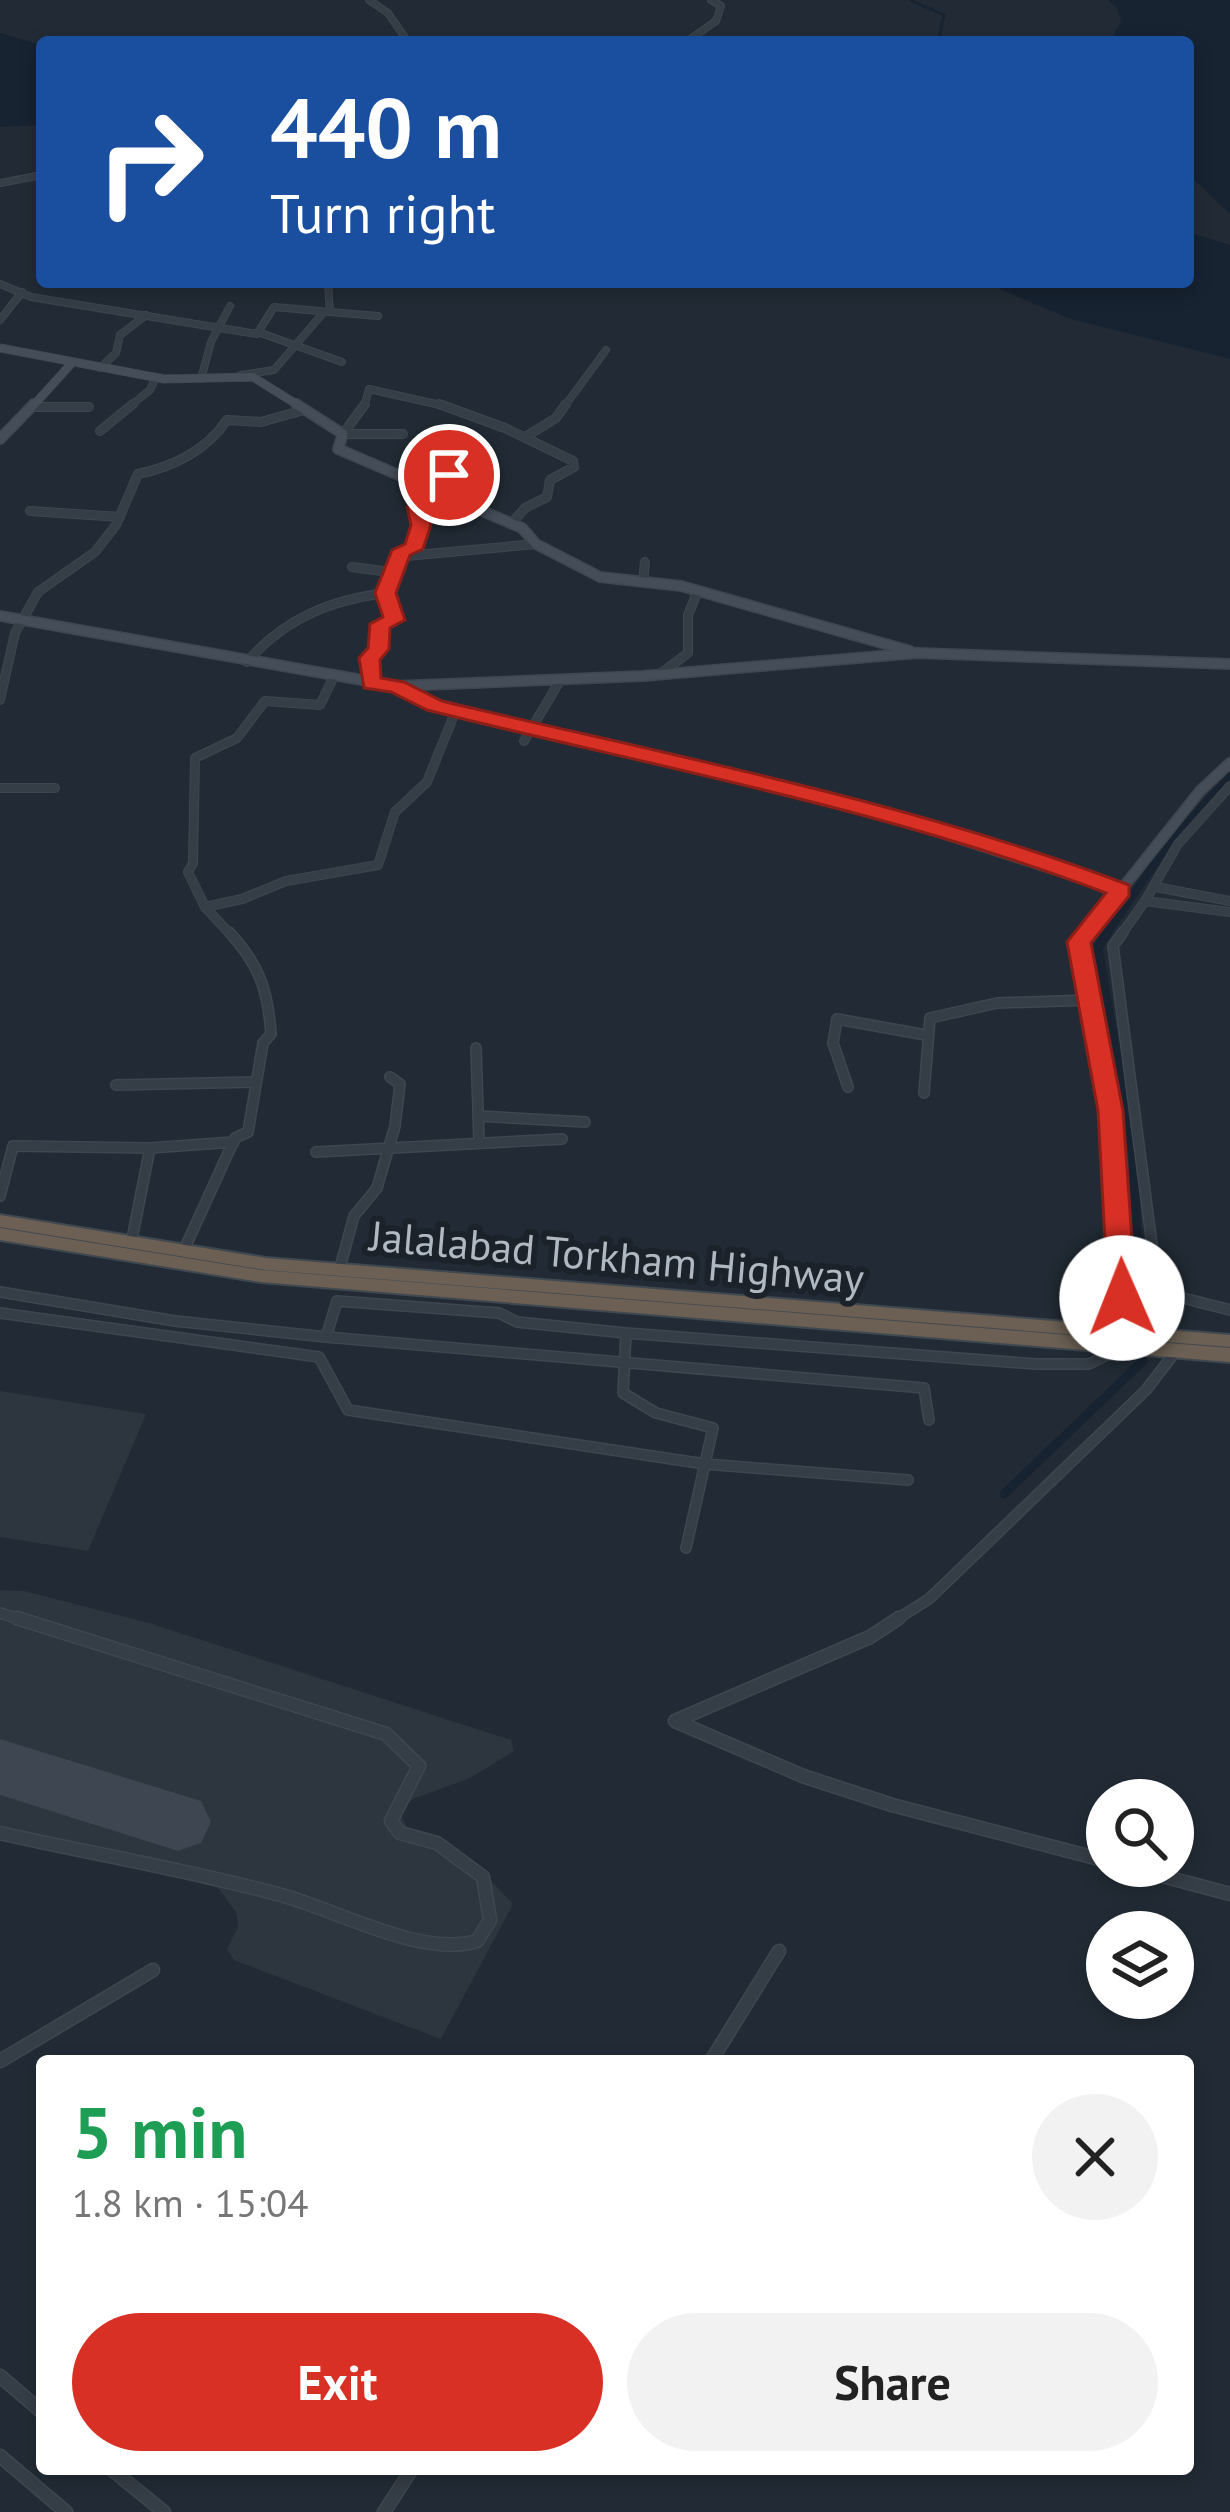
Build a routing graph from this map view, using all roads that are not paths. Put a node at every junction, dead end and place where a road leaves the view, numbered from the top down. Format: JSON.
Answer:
{"nodes":[{"id":1,"x":369,"y":0,"type":"edge"},
{"id":2,"x":711,"y":0,"type":"edge"},
{"id":3,"x":404,"y":36,"type":"edge"},
{"id":4,"x":695,"y":36,"type":"edge"},
{"id":5,"x":36,"y":176,"type":"edge"},
{"id":6,"x":0,"y":183,"type":"edge"},
{"id":7,"x":0,"y":284,"type":"edge"},
{"id":8,"x":328,"y":288,"type":"edge"},
{"id":9,"x":22,"y":292,"type":"junction"},
{"id":10,"x":230,"y":307,"type":"dead end"},
{"id":11,"x":327,"y":312,"type":"junction"},
{"id":12,"x":146,"y":315,"type":"junction"},
{"id":13,"x":378,"y":316,"type":"dead end"},
{"id":14,"x":0,"y":320,"type":"edge"},
{"id":15,"x":218,"y":326,"type":"junction"},
{"id":16,"x":258,"y":332,"type":"junction"},
{"id":17,"x":295,"y":347,"type":"junction"},
{"id":18,"x":0,"y":348,"type":"edge"},
{"id":19,"x":606,"y":350,"type":"dead end"},
{"id":20,"x":342,"y":362,"type":"dead end"},
{"id":21,"x":71,"y":364,"type":"junction"},
{"id":22,"x":100,"y":368,"type":"junction"},
{"id":23,"x":241,"y":375,"type":"junction"},
{"id":24,"x":156,"y":377,"type":"junction"},
{"id":25,"x":201,"y":380,"type":"junction"},
{"id":26,"x":35,"y":407,"type":"junction"},
{"id":27,"x":89,"y":407,"type":"dead end"},
{"id":28,"x":304,"y":410,"type":"junction"},
{"id":29,"x":512,"y":417,"type":"dead end"},
{"id":30,"x":497,"y":428,"type":"junction"},
{"id":31,"x":100,"y":431,"type":"dead end"},
{"id":32,"x":343,"y":434,"type":"junction"},
{"id":33,"x":403,"y":434,"type":"dead end"},
{"id":34,"x":526,"y":437,"type":"junction"},
{"id":35,"x":0,"y":439,"type":"edge"},
{"id":36,"x":454,"y":463,"type":"dead end"},
{"id":37,"x":434,"y":492,"type":"junction"},
{"id":38,"x":30,"y":512,"type":"dead end"},
{"id":39,"x":120,"y":517,"type":"junction"},
{"id":40,"x":512,"y":524,"type":"junction"},
{"id":41,"x":536,"y":544,"type":"junction"},
{"id":42,"x":401,"y":556,"type":"junction"},
{"id":43,"x":645,"y":562,"type":"dead end"},
{"id":44,"x":352,"y":567,"type":"dead end"},
{"id":45,"x":397,"y":573,"type":"junction"},
{"id":46,"x":643,"y":580,"type":"junction"},
{"id":47,"x":386,"y":593,"type":"junction"},
{"id":48,"x":698,"y":593,"type":"junction"},
{"id":49,"x":0,"y":616,"type":"edge"},
{"id":50,"x":23,"y":620,"type":"junction"},
{"id":51,"x":917,"y":653,"type":"junction"},
{"id":52,"x":248,"y":662,"type":"junction"},
{"id":53,"x":1230,"y":664,"type":"edge"},
{"id":54,"x":660,"y":674,"type":"junction"},
{"id":55,"x":334,"y":676,"type":"junction"},
{"id":56,"x":561,"y":679,"type":"junction"},
{"id":57,"x":371,"y":683,"type":"junction"},
{"id":58,"x":396,"y":686,"type":"junction"},
{"id":59,"x":0,"y":700,"type":"edge"},
{"id":60,"x":456,"y":710,"type":"junction"},
{"id":61,"x":532,"y":729,"type":"junction"},
{"id":62,"x":524,"y":741,"type":"dead end"},
{"id":63,"x":1230,"y":763,"type":"edge"},
{"id":64,"x":1230,"y":786,"type":"edge"},
{"id":65,"x":0,"y":788,"type":"edge"},
{"id":66,"x":55,"y":788,"type":"dead end"},
{"id":67,"x":1156,"y":887,"type":"junction"},
{"id":68,"x":1121,"y":891,"type":"junction"},
{"id":69,"x":1145,"y":901,"type":"junction"},
{"id":70,"x":1230,"y":901,"type":"edge"},
{"id":71,"x":205,"y":907,"type":"junction"},
{"id":72,"x":1230,"y":912,"type":"edge"},
{"id":73,"x":1091,"y":1000,"type":"junction"},
{"id":74,"x":926,"y":1035,"type":"junction"},
{"id":75,"x":476,"y":1048,"type":"dead end"},
{"id":76,"x":390,"y":1077,"type":"dead end"},
{"id":77,"x":255,"y":1082,"type":"junction"},
{"id":78,"x":116,"y":1085,"type":"dead end"},
{"id":79,"x":848,"y":1087,"type":"dead end"},
{"id":80,"x":924,"y":1093,"type":"dead end"},
{"id":81,"x":478,"y":1116,"type":"junction"},
{"id":82,"x":585,"y":1122,"type":"dead end"},
{"id":83,"x":562,"y":1139,"type":"dead end"},
{"id":84,"x":479,"y":1141,"type":"junction"},
{"id":85,"x":234,"y":1142,"type":"junction"},
{"id":86,"x":389,"y":1147,"type":"junction"},
{"id":87,"x":150,"y":1148,"type":"junction"},
{"id":88,"x":316,"y":1152,"type":"dead end"},
{"id":89,"x":0,"y":1196,"type":"edge"},
{"id":90,"x":0,"y":1221,"type":"edge"},
{"id":91,"x":0,"y":1234,"type":"edge"},
{"id":92,"x":131,"y":1244,"type":"junction"},
{"id":93,"x":183,"y":1252,"type":"junction"},
{"id":94,"x":338,"y":1270,"type":"junction"},
{"id":95,"x":0,"y":1292,"type":"edge"},
{"id":96,"x":1230,"y":1310,"type":"edge"},
{"id":97,"x":0,"y":1313,"type":"edge"},
{"id":98,"x":626,"y":1333,"type":"junction"},
{"id":99,"x":326,"y":1336,"type":"junction"},
{"id":100,"x":1230,"y":1341,"type":"edge"},
{"id":101,"x":1117,"y":1342,"type":"junction"},
{"id":102,"x":1176,"y":1351,"type":"junction"},
{"id":103,"x":1230,"y":1355,"type":"edge"},
{"id":104,"x":624,"y":1360,"type":"junction"},
{"id":105,"x":928,"y":1420,"type":"dead end"},
{"id":106,"x":705,"y":1464,"type":"junction"},
{"id":107,"x":908,"y":1480,"type":"dead end"},
{"id":108,"x":686,"y":1548,"type":"dead end"},
{"id":109,"x":0,"y":1613,"type":"edge"},
{"id":110,"x":0,"y":1833,"type":"edge"},
{"id":111,"x":1086,"y":1856,"type":"edge"},
{"id":112,"x":1194,"y":1884,"type":"edge"},
{"id":113,"x":1230,"y":1894,"type":"edge"},
{"id":114,"x":779,"y":1951,"type":"dead end"},
{"id":115,"x":152,"y":1970,"type":"dead end"},
{"id":116,"x":715,"y":2055,"type":"edge"},
{"id":117,"x":0,"y":2061,"type":"edge"},
{"id":118,"x":0,"y":2377,"type":"edge"},
{"id":119,"x":36,"y":2407,"type":"edge"},
{"id":120,"x":0,"y":2456,"type":"edge"},
{"id":121,"x":118,"y":2475,"type":"edge"},
{"id":122,"x":408,"y":2475,"type":"edge"},
{"id":123,"x":66,"y":2512,"type":"edge"},
{"id":124,"x":164,"y":2512,"type":"edge"},
{"id":125,"x":384,"y":2512,"type":"edge"}],
"edges":[{"from":1,"to":3,"type":"street"},
{"from":2,"to":4,"type":"street"},
{"from":5,"to":6,"type":"street"},
{"from":7,"to":9,"type":"street"},
{"from":8,"to":11,"type":"street"},
{"from":9,"to":12,"type":"street"},
{"from":9,"to":14,"type":"street"},
{"from":10,"to":15,"type":"street"},
{"from":11,"to":13,"type":"street"},
{"from":11,"to":16,"type":"street"},
{"from":11,"to":17,"type":"street"},
{"from":12,"to":15,"type":"street"},
{"from":12,"to":22,"type":"street"},
{"from":15,"to":16,"type":"street"},
{"from":15,"to":25,"type":"street"},
{"from":16,"to":17,"type":"street"},
{"from":17,"to":20,"type":"street"},
{"from":17,"to":23,"type":"street"},
{"from":18,"to":21,"type":"street"},
{"from":19,"to":34,"type":"street"},
{"from":21,"to":22,"type":"street"},
{"from":21,"to":26,"type":"street"},
{"from":22,"to":24,"type":"street"},
{"from":23,"to":25,"type":"street"},
{"from":23,"to":28,"type":"street"},
{"from":24,"to":25,"type":"street"},
{"from":24,"to":31,"type":"street"},
{"from":26,"to":27,"type":"street"},
{"from":26,"to":35,"type":"street"},
{"from":28,"to":32,"type":"street"},
{"from":28,"to":39,"type":"street"},
{"from":29,"to":30,"type":"street"},
{"from":30,"to":32,"type":"street"},
{"from":30,"to":34,"type":"street"},
{"from":32,"to":33,"type":"street"},
{"from":32,"to":37,"type":"street"},
{"from":34,"to":40,"type":"street"},
{"from":36,"to":37,"type":"street"},
{"from":37,"to":40,"type":"street"},
{"from":37,"to":42,"type":"street"},
{"from":38,"to":39,"type":"street"},
{"from":39,"to":50,"type":"street"},
{"from":40,"to":41,"type":"street"},
{"from":41,"to":42,"type":"street"},
{"from":41,"to":46,"type":"street"},
{"from":42,"to":45,"type":"street"},
{"from":43,"to":46,"type":"street"},
{"from":44,"to":45,"type":"street"},
{"from":45,"to":47,"type":"street"},
{"from":46,"to":48,"type":"street"},
{"from":47,"to":52,"type":"street"},
{"from":47,"to":57,"type":"street"},
{"from":48,"to":51,"type":"street"},
{"from":48,"to":54,"type":"street"},
{"from":49,"to":50,"type":"street"},
{"from":50,"to":52,"type":"street"},
{"from":50,"to":59,"type":"street"},
{"from":51,"to":53,"type":"street"},
{"from":51,"to":54,"type":"street"},
{"from":52,"to":55,"type":"street"},
{"from":54,"to":56,"type":"street"},
{"from":55,"to":57,"type":"street"},
{"from":55,"to":71,"type":"street"},
{"from":56,"to":58,"type":"street"},
{"from":56,"to":61,"type":"street"},
{"from":57,"to":58,"type":"street"},
{"from":58,"to":60,"type":"street"},
{"from":60,"to":61,"type":"street"},
{"from":60,"to":71,"type":"street"},
{"from":61,"to":62,"type":"street"},
{"from":61,"to":68,"type":"street"},
{"from":63,"to":68,"type":"street"},
{"from":64,"to":67,"type":"street"},
{"from":65,"to":66,"type":"street"},
{"from":67,"to":69,"type":"street"},
{"from":67,"to":70,"type":"street"},
{"from":68,"to":73,"type":"street"},
{"from":69,"to":72,"type":"street"},
{"from":69,"to":96,"type":"street"},
{"from":71,"to":77,"type":"street"},
{"from":73,"to":74,"type":"street"},
{"from":73,"to":101,"type":"street"},
{"from":74,"to":79,"type":"street"},
{"from":74,"to":80,"type":"street"},
{"from":75,"to":81,"type":"street"},
{"from":76,"to":86,"type":"street"},
{"from":77,"to":78,"type":"street"},
{"from":77,"to":85,"type":"street"},
{"from":81,"to":82,"type":"street"},
{"from":81,"to":84,"type":"street"},
{"from":83,"to":84,"type":"street"},
{"from":84,"to":86,"type":"street"},
{"from":85,"to":87,"type":"street"},
{"from":85,"to":93,"type":"street"},
{"from":86,"to":88,"type":"street"},
{"from":86,"to":94,"type":"street"},
{"from":87,"to":89,"type":"street"},
{"from":87,"to":92,"type":"street"},
{"from":90,"to":92,"type":"highway","name":"Jalalabad Torkham Highway"},
{"from":91,"to":101,"type":"highway"},
{"from":92,"to":93,"type":"highway","name":"Jalalabad Torkham Highway"},
{"from":93,"to":94,"type":"highway","name":"Jalalabad Torkham Highway"},
{"from":94,"to":101,"type":"highway","name":"Jalalabad Torkham Highway"},
{"from":95,"to":99,"type":"street"},
{"from":97,"to":106,"type":"street"},
{"from":98,"to":99,"type":"street"},
{"from":98,"to":101,"type":"street"},
{"from":98,"to":104,"type":"street"},
{"from":99,"to":104,"type":"street"},
{"from":100,"to":101,"type":"highway","name":"Jalalabad Torkham Highway"},
{"from":101,"to":102,"type":"highway"},
{"from":102,"to":103,"type":"highway"},
{"from":102,"to":111,"type":"street"},
{"from":104,"to":105,"type":"street"},
{"from":104,"to":106,"type":"street"},
{"from":106,"to":107,"type":"street"},
{"from":106,"to":108,"type":"street"},
{"from":109,"to":110,"type":"street"},
{"from":112,"to":113,"type":"street"},
{"from":114,"to":116,"type":"street"},
{"from":115,"to":117,"type":"street"},
{"from":118,"to":119,"type":"street"},
{"from":120,"to":123,"type":"street"},
{"from":121,"to":124,"type":"street"},
{"from":122,"to":125,"type":"street"}]}
